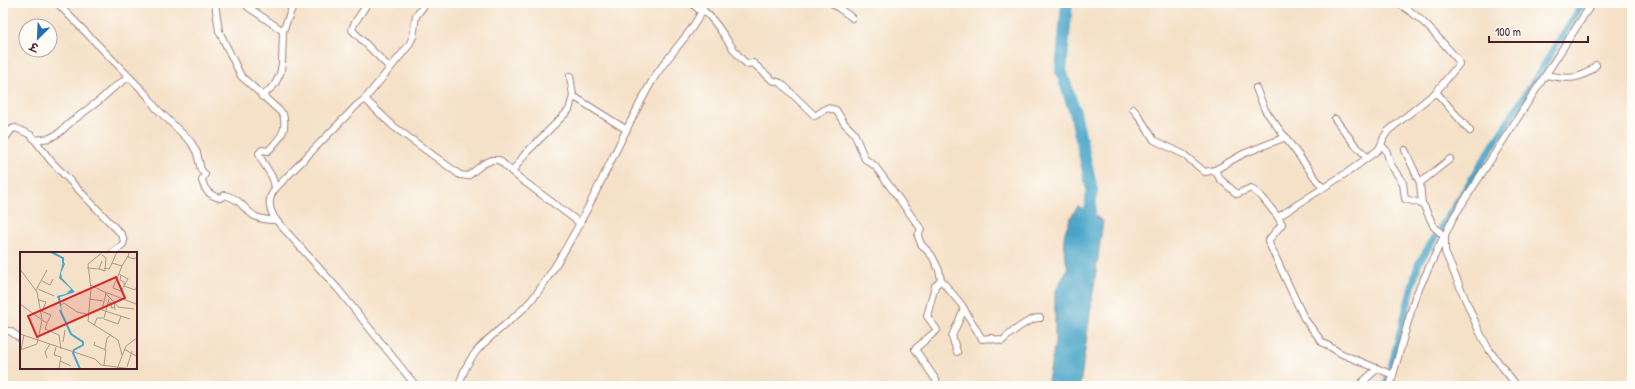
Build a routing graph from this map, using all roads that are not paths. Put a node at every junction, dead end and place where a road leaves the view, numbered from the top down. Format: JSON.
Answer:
{"nodes":[{"id":1,"x":57,"y":3,"type":"edge"},
{"id":2,"x":246,"y":3,"type":"edge"},
{"id":3,"x":294,"y":3,"type":"edge"},
{"id":4,"x":367,"y":3,"type":"edge"},
{"id":5,"x":426,"y":3,"type":"edge"},
{"id":6,"x":705,"y":3,"type":"edge"},
{"id":7,"x":832,"y":3,"type":"edge"},
{"id":8,"x":1397,"y":3,"type":"edge"},
{"id":9,"x":1592,"y":3,"type":"edge"},
{"id":10,"x":214,"y":4,"type":"edge"},
{"id":11,"x":698,"y":9,"type":"edge"},
{"id":12,"x":852,"y":18,"type":"dead end"},
{"id":13,"x":283,"y":32,"type":"junction"},
{"id":14,"x":1596,"y":65,"type":"dead end"},
{"id":15,"x":390,"y":67,"type":"junction"},
{"id":16,"x":1546,"y":75,"type":"junction"},
{"id":17,"x":570,"y":76,"type":"dead end"},
{"id":18,"x":129,"y":77,"type":"junction"},
{"id":19,"x":1256,"y":88,"type":"dead end"},
{"id":20,"x":1436,"y":92,"type":"junction"},
{"id":21,"x":573,"y":96,"type":"junction"},
{"id":22,"x":262,"y":97,"type":"junction"},
{"id":23,"x":365,"y":99,"type":"junction"},
{"id":24,"x":1133,"y":109,"type":"dead end"},
{"id":25,"x":1335,"y":119,"type":"dead end"},
{"id":26,"x":625,"y":129,"type":"junction"},
{"id":27,"x":1470,"y":131,"type":"dead end"},
{"id":28,"x":1286,"y":138,"type":"junction"},
{"id":29,"x":36,"y":140,"type":"junction"},
{"id":30,"x":3,"y":141,"type":"edge"},
{"id":31,"x":1381,"y":145,"type":"junction"},
{"id":32,"x":1405,"y":150,"type":"dead end"},
{"id":33,"x":1367,"y":157,"type":"junction"},
{"id":34,"x":1450,"y":159,"type":"dead end"},
{"id":35,"x":1215,"y":170,"type":"junction"},
{"id":36,"x":512,"y":172,"type":"junction"},
{"id":37,"x":1420,"y":183,"type":"junction"},
{"id":38,"x":1322,"y":187,"type":"junction"},
{"id":39,"x":275,"y":189,"type":"junction"},
{"id":40,"x":1422,"y":204,"type":"junction"},
{"id":41,"x":1278,"y":217,"type":"junction"},
{"id":42,"x":276,"y":220,"type":"junction"},
{"id":43,"x":577,"y":221,"type":"junction"},
{"id":44,"x":1443,"y":235,"type":"junction"},
{"id":45,"x":114,"y":252,"type":"edge"},
{"id":46,"x":941,"y":280,"type":"junction"},
{"id":47,"x":964,"y":309,"type":"junction"},
{"id":48,"x":1040,"y":318,"type":"dead end"},
{"id":49,"x":3,"y":332,"type":"edge"},
{"id":50,"x":20,"y":338,"type":"edge"},
{"id":51,"x":957,"y":352,"type":"dead end"},
{"id":52,"x":1379,"y":370,"type":"junction"},
{"id":53,"x":1392,"y":375,"type":"junction"},
{"id":54,"x":936,"y":380,"type":"dead end"},
{"id":55,"x":416,"y":386,"type":"edge"},
{"id":56,"x":459,"y":386,"type":"edge"},
{"id":57,"x":1358,"y":386,"type":"edge"},
{"id":58,"x":1390,"y":386,"type":"edge"},
{"id":59,"x":1517,"y":386,"type":"edge"}],
"edges":[{"from":1,"to":18,"type":"street"},
{"from":2,"to":13,"type":"street"},
{"from":3,"to":13,"type":"street"},
{"from":4,"to":15,"type":"street"},
{"from":5,"to":15,"type":"street"},
{"from":6,"to":11,"type":"street"},
{"from":7,"to":12,"type":"street"},
{"from":8,"to":20,"type":"street"},
{"from":9,"to":16,"type":"street"},
{"from":10,"to":22,"type":"street"},
{"from":11,"to":26,"type":"street"},
{"from":11,"to":46,"type":"street"},
{"from":13,"to":22,"type":"street"},
{"from":14,"to":16,"type":"street"},
{"from":15,"to":23,"type":"street"},
{"from":16,"to":44,"type":"street"},
{"from":17,"to":21,"type":"street"},
{"from":18,"to":29,"type":"street"},
{"from":18,"to":42,"type":"street"},
{"from":19,"to":28,"type":"street"},
{"from":20,"to":27,"type":"street"},
{"from":20,"to":31,"type":"street"},
{"from":21,"to":26,"type":"street"},
{"from":21,"to":36,"type":"street"},
{"from":22,"to":39,"type":"street"},
{"from":23,"to":36,"type":"street"},
{"from":23,"to":39,"type":"street"},
{"from":24,"to":35,"type":"street"},
{"from":25,"to":33,"type":"street"},
{"from":26,"to":43,"type":"street"},
{"from":28,"to":35,"type":"street"},
{"from":28,"to":38,"type":"street"},
{"from":29,"to":30,"type":"street"},
{"from":29,"to":45,"type":"street"},
{"from":31,"to":33,"type":"street"},
{"from":31,"to":40,"type":"street"},
{"from":32,"to":37,"type":"street"},
{"from":33,"to":38,"type":"street"},
{"from":34,"to":37,"type":"street"},
{"from":35,"to":41,"type":"street"},
{"from":36,"to":43,"type":"street"},
{"from":37,"to":40,"type":"street"},
{"from":38,"to":41,"type":"street"},
{"from":39,"to":42,"type":"street"},
{"from":40,"to":44,"type":"street"},
{"from":41,"to":52,"type":"street"},
{"from":42,"to":55,"type":"street"},
{"from":43,"to":56,"type":"street"},
{"from":44,"to":53,"type":"street"},
{"from":44,"to":59,"type":"street"},
{"from":46,"to":47,"type":"street"},
{"from":46,"to":54,"type":"street"},
{"from":47,"to":48,"type":"street"},
{"from":47,"to":51,"type":"street"},
{"from":49,"to":50,"type":"street"},
{"from":52,"to":53,"type":"street"},
{"from":52,"to":57,"type":"street"},
{"from":53,"to":58,"type":"street"}]}
